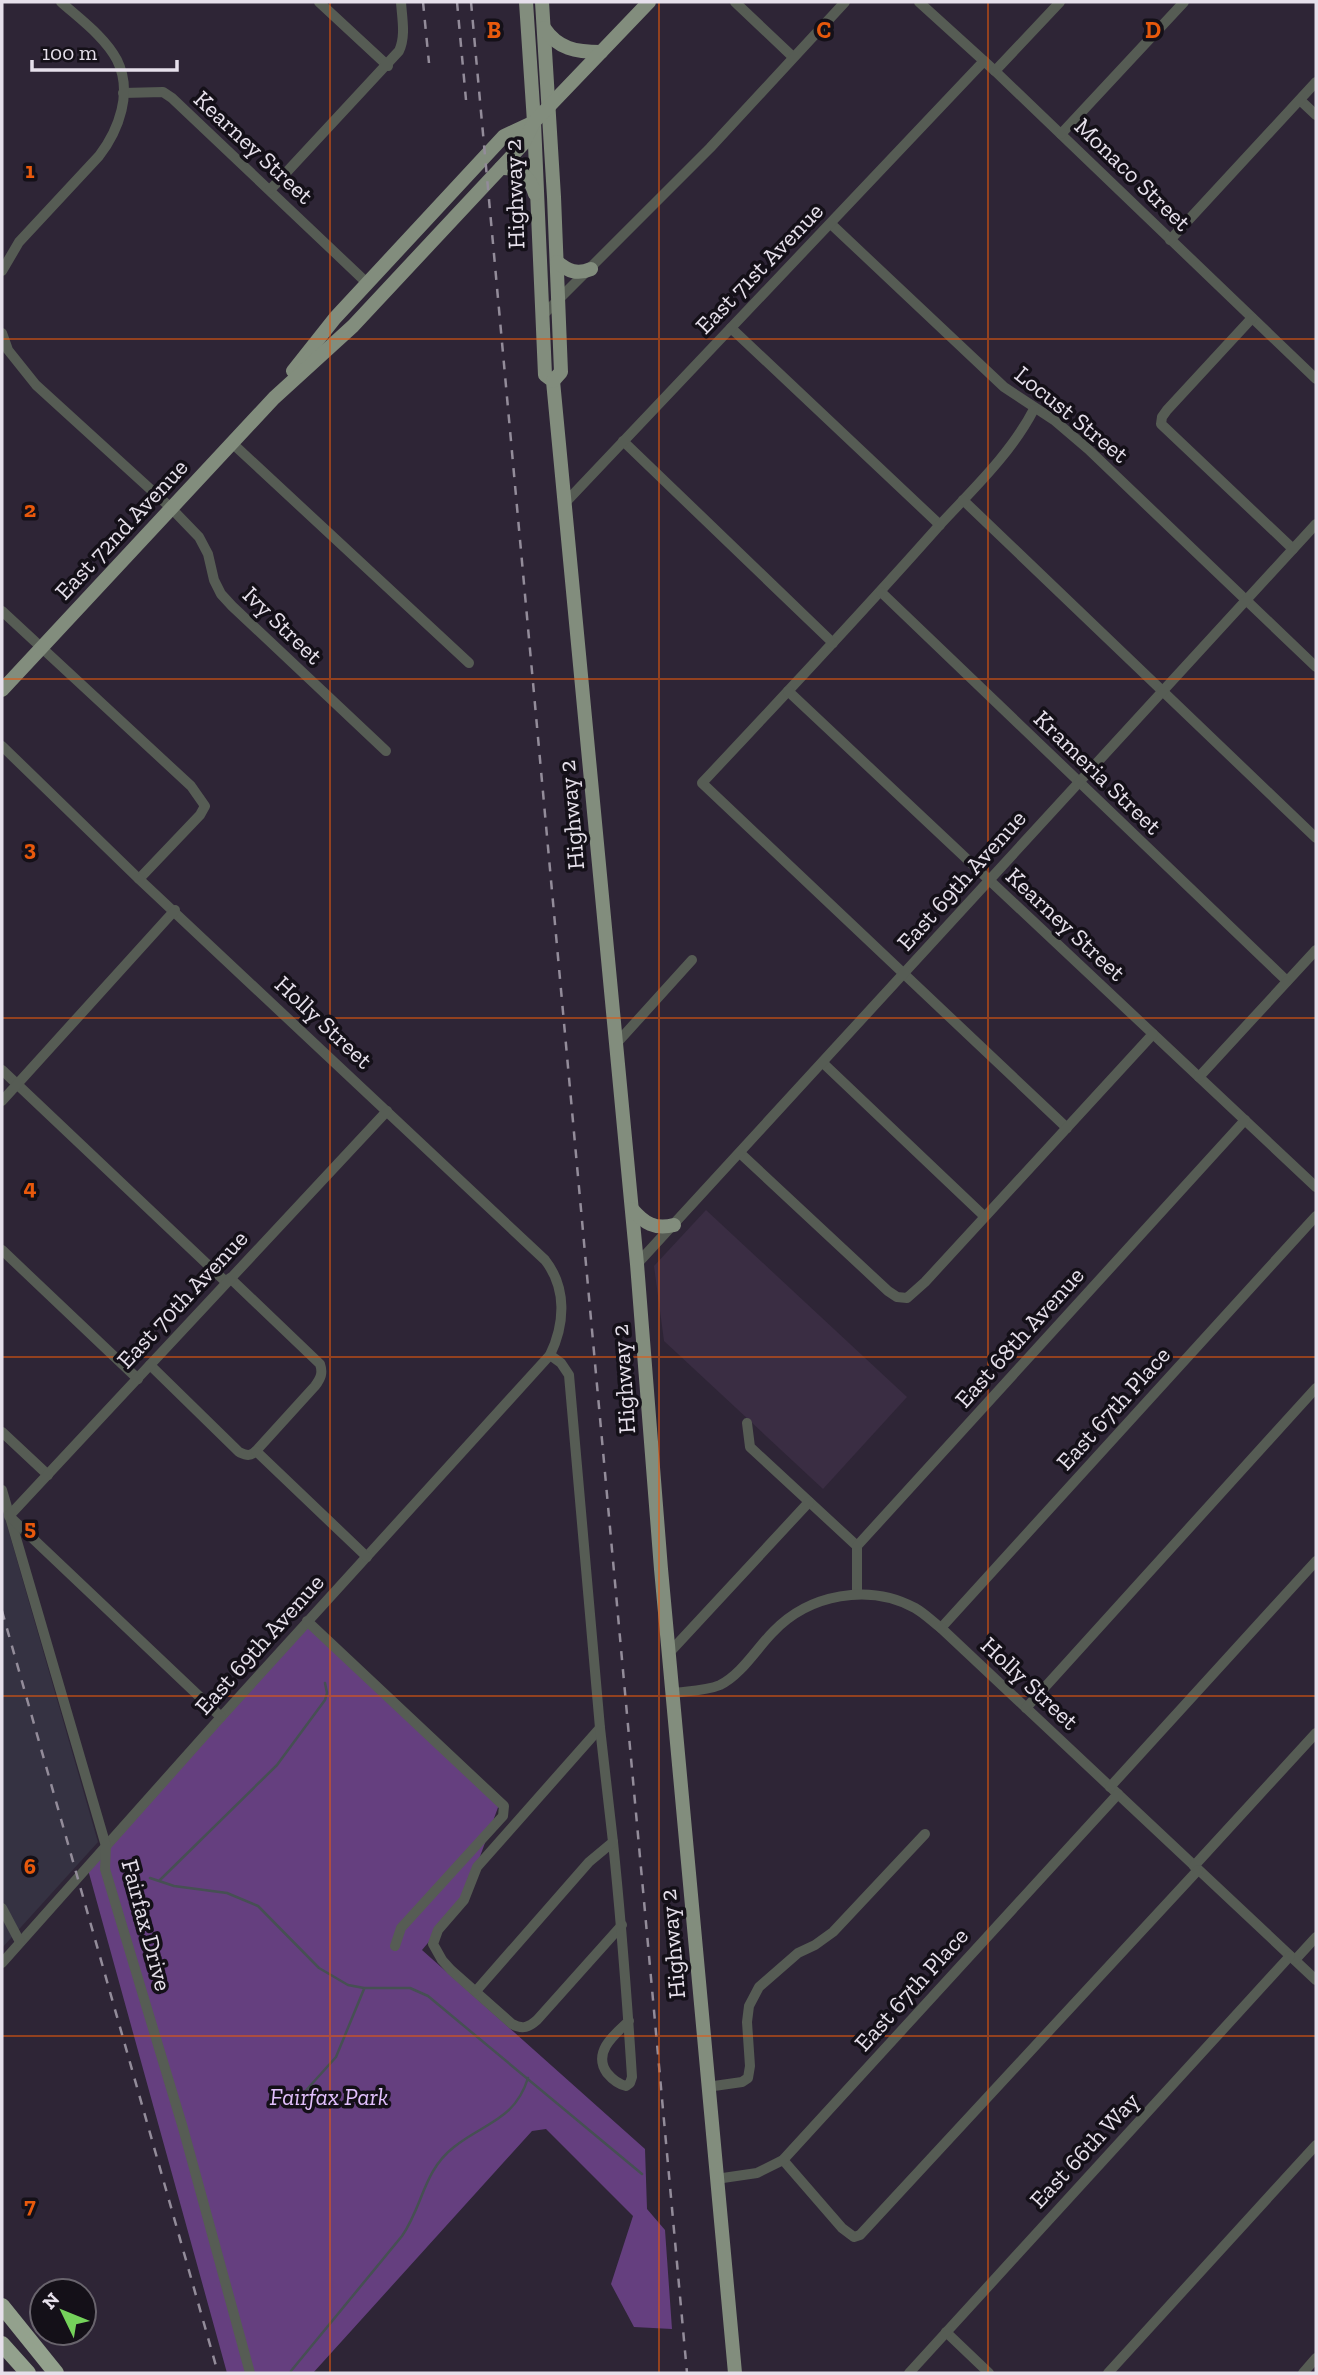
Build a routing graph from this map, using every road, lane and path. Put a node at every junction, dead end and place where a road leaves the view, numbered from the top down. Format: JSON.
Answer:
{"nodes":[{"id":1,"x":61,"y":2,"type":"edge"},
{"id":2,"x":319,"y":2,"type":"edge"},
{"id":3,"x":401,"y":2,"type":"edge"},
{"id":4,"x":526,"y":2,"type":"edge"},
{"id":5,"x":542,"y":2,"type":"edge"},
{"id":6,"x":649,"y":2,"type":"edge"},
{"id":7,"x":735,"y":2,"type":"edge"},
{"id":8,"x":845,"y":2,"type":"edge"},
{"id":9,"x":919,"y":2,"type":"edge"},
{"id":10,"x":1060,"y":2,"type":"edge"},
{"id":11,"x":1184,"y":2,"type":"edge"},
{"id":12,"x":544,"y":28,"type":"junction"},
{"id":13,"x":601,"y":52,"type":"junction"},
{"id":14,"x":793,"y":57,"type":"junction"},
{"id":15,"x":984,"y":61,"type":"junction"},
{"id":16,"x":388,"y":66,"type":"junction"},
{"id":17,"x":995,"y":71,"type":"junction"},
{"id":18,"x":1316,"y":82,"type":"edge"},
{"id":19,"x":123,"y":93,"type":"junction"},
{"id":20,"x":1300,"y":100,"type":"junction"},
{"id":21,"x":548,"y":107,"type":"junction"},
{"id":22,"x":1316,"y":115,"type":"edge"},
{"id":23,"x":534,"y":122,"type":"junction"},
{"id":24,"x":1060,"y":134,"type":"junction"},
{"id":25,"x":501,"y":168,"type":"junction"},
{"id":26,"x":270,"y":190,"type":"junction"},
{"id":27,"x":538,"y":202,"type":"junction"},
{"id":28,"x":831,"y":223,"type":"junction"},
{"id":29,"x":1170,"y":240,"type":"junction"},
{"id":30,"x":557,"y":262,"type":"junction"},
{"id":31,"x":591,"y":269,"type":"junction"},
{"id":32,"x":2,"y":271,"type":"edge"},
{"id":33,"x":367,"y":283,"type":"junction"},
{"id":34,"x":558,"y":301,"type":"junction"},
{"id":35,"x":542,"y":316,"type":"junction"},
{"id":36,"x":1252,"y":318,"type":"junction"},
{"id":37,"x":731,"y":328,"type":"junction"},
{"id":38,"x":2,"y":333,"type":"edge"},
{"id":39,"x":1316,"y":379,"type":"edge"},
{"id":40,"x":553,"y":381,"type":"junction"},
{"id":41,"x":274,"y":398,"type":"junction"},
{"id":42,"x":1034,"y":409,"type":"junction"},
{"id":43,"x":623,"y":441,"type":"junction"},
{"id":44,"x":232,"y":443,"type":"junction"},
{"id":45,"x":963,"y":500,"type":"junction"},
{"id":46,"x":565,"y":504,"type":"junction"},
{"id":47,"x":171,"y":509,"type":"junction"},
{"id":48,"x":1316,"y":524,"type":"edge"},
{"id":49,"x":940,"y":525,"type":"junction"},
{"id":50,"x":1293,"y":549,"type":"junction"},
{"id":51,"x":881,"y":592,"type":"junction"},
{"id":52,"x":1245,"y":601,"type":"junction"},
{"id":53,"x":2,"y":611,"type":"edge"},
{"id":54,"x":833,"y":643,"type":"junction"},
{"id":55,"x":41,"y":648,"type":"junction"},
{"id":56,"x":469,"y":663,"type":"dead end"},
{"id":57,"x":1316,"y":667,"type":"edge"},
{"id":58,"x":2,"y":690,"type":"edge"},
{"id":59,"x":788,"y":691,"type":"junction"},
{"id":60,"x":1163,"y":691,"type":"junction"},
{"id":61,"x":2,"y":746,"type":"edge"},
{"id":62,"x":386,"y":751,"type":"dead end"},
{"id":63,"x":1079,"y":782,"type":"junction"},
{"id":64,"x":1316,"y":838,"type":"edge"},
{"id":65,"x":139,"y":879,"type":"junction"},
{"id":66,"x":990,"y":880,"type":"junction"},
{"id":67,"x":174,"y":910,"type":"junction"},
{"id":68,"x":1316,"y":952,"type":"edge"},
{"id":69,"x":692,"y":960,"type":"dead end"},
{"id":70,"x":904,"y":975,"type":"junction"},
{"id":71,"x":1287,"y":981,"type":"junction"},
{"id":72,"x":1153,"y":1034,"type":"junction"},
{"id":73,"x":616,"y":1044,"type":"junction"},
{"id":74,"x":823,"y":1063,"type":"junction"},
{"id":75,"x":2,"y":1070,"type":"edge"},
{"id":76,"x":1199,"y":1077,"type":"junction"},
{"id":77,"x":17,"y":1084,"type":"junction"},
{"id":78,"x":2,"y":1101,"type":"edge"},
{"id":79,"x":387,"y":1111,"type":"junction"},
{"id":80,"x":1245,"y":1120,"type":"junction"},
{"id":81,"x":1067,"y":1128,"type":"junction"},
{"id":82,"x":740,"y":1154,"type":"junction"},
{"id":83,"x":1316,"y":1187,"type":"edge"},
{"id":84,"x":632,"y":1209,"type":"junction"},
{"id":85,"x":985,"y":1216,"type":"junction"},
{"id":86,"x":1316,"y":1216,"type":"edge"},
{"id":87,"x":674,"y":1225,"type":"junction"},
{"id":88,"x":2,"y":1250,"type":"edge"},
{"id":89,"x":637,"y":1264,"type":"junction"},
{"id":90,"x":228,"y":1280,"type":"junction"},
{"id":91,"x":550,"y":1355,"type":"junction"},
{"id":92,"x":150,"y":1365,"type":"junction"},
{"id":93,"x":138,"y":1379,"type":"junction"},
{"id":94,"x":1316,"y":1388,"type":"edge"},
{"id":95,"x":747,"y":1423,"type":"dead end"},
{"id":96,"x":2,"y":1432,"type":"edge"},
{"id":97,"x":256,"y":1451,"type":"junction"},
{"id":98,"x":48,"y":1475,"type":"junction"},
{"id":99,"x":2,"y":1489,"type":"edge"},
{"id":100,"x":810,"y":1502,"type":"junction"},
{"id":101,"x":9,"y":1516,"type":"junction"},
{"id":102,"x":857,"y":1546,"type":"junction"},
{"id":103,"x":367,"y":1557,"type":"junction"},
{"id":104,"x":1316,"y":1561,"type":"edge"},
{"id":105,"x":857,"y":1594,"type":"junction"},
{"id":106,"x":307,"y":1621,"type":"junction"},
{"id":107,"x":940,"y":1628,"type":"junction"},
{"id":108,"x":669,"y":1653,"type":"junction"},
{"id":109,"x":673,"y":1693,"type":"junction"},
{"id":110,"x":1026,"y":1708,"type":"junction"},
{"id":111,"x":221,"y":1717,"type":"junction"},
{"id":112,"x":600,"y":1728,"type":"junction"},
{"id":113,"x":1316,"y":1733,"type":"edge"},
{"id":114,"x":1114,"y":1791,"type":"junction"},
{"id":115,"x":925,"y":1834,"type":"dead end"},
{"id":116,"x":613,"y":1842,"type":"junction"},
{"id":117,"x":106,"y":1846,"type":"junction"},
{"id":118,"x":1196,"y":1868,"type":"junction"},
{"id":119,"x":2,"y":1908,"type":"edge"},
{"id":120,"x":622,"y":1925,"type":"junction"},
{"id":121,"x":1316,"y":1937,"type":"edge"},
{"id":122,"x":20,"y":1942,"type":"junction"},
{"id":123,"x":395,"y":1946,"type":"dead end"},
{"id":124,"x":1293,"y":1958,"type":"junction"},
{"id":125,"x":2,"y":1963,"type":"edge"},
{"id":126,"x":1316,"y":1980,"type":"edge"},
{"id":127,"x":476,"y":1991,"type":"junction"},
{"id":128,"x":629,"y":2021,"type":"junction"},
{"id":129,"x":707,"y":2087,"type":"junction"},
{"id":130,"x":1316,"y":2146,"type":"edge"},
{"id":131,"x":783,"y":2160,"type":"junction"},
{"id":132,"x":716,"y":2179,"type":"junction"},
{"id":133,"x":2,"y":2306,"type":"edge"},
{"id":134,"x":946,"y":2332,"type":"junction"},
{"id":135,"x":2,"y":2344,"type":"edge"},
{"id":136,"x":1316,"y":2358,"type":"edge"},
{"id":137,"x":28,"y":2373,"type":"edge"},
{"id":138,"x":56,"y":2373,"type":"edge"},
{"id":139,"x":250,"y":2373,"type":"edge"},
{"id":140,"x":735,"y":2373,"type":"edge"},
{"id":141,"x":909,"y":2373,"type":"edge"},
{"id":142,"x":989,"y":2373,"type":"edge"},
{"id":143,"x":1108,"y":2373,"type":"edge"},
{"id":144,"x":1303,"y":2373,"type":"edge"}],
"edges":[{"from":1,"to":19,"type":"street"},
{"from":2,"to":16,"type":"street"},
{"from":3,"to":16,"type":"street"},
{"from":4,"to":23,"type":"main road","name":"Highway 2"},
{"from":5,"to":12,"type":"main road","name":"Highway 2"},
{"from":6,"to":13,"type":"main road","name":"East 72nd Avenue"},
{"from":7,"to":14,"type":"street"},
{"from":8,"to":14,"type":"street"},
{"from":9,"to":15,"type":"street","name":"Monaco Street"},
{"from":10,"to":17,"type":"street"},
{"from":11,"to":24,"type":"street"},
{"from":12,"to":13,"type":"main road"},
{"from":12,"to":21,"type":"main road","name":"Highway 2"},
{"from":13,"to":21,"type":"main road","name":"East 72nd Avenue"},
{"from":14,"to":31,"type":"street"},
{"from":15,"to":17,"type":"street","name":"Monaco Street"},
{"from":15,"to":28,"type":"street","name":"East 71st Avenue"},
{"from":16,"to":26,"type":"street"},
{"from":17,"to":24,"type":"street","name":"Monaco Street"},
{"from":18,"to":20,"type":"street"},
{"from":19,"to":26,"type":"street","name":"Kearney Street"},
{"from":19,"to":32,"type":"street"},
{"from":20,"to":22,"type":"street"},
{"from":20,"to":29,"type":"street"},
{"from":21,"to":23,"type":"main road","name":"East 72nd Avenue"},
{"from":21,"to":30,"type":"main road","name":"Highway 2"},
{"from":23,"to":25,"type":"main road","name":"East 72nd Avenue"},
{"from":23,"to":27,"type":"main road","name":"Highway 2"},
{"from":23,"to":33,"type":"main road","name":"East 72nd Avenue"},
{"from":24,"to":29,"type":"street","name":"Monaco Street"},
{"from":25,"to":27,"type":"main road"},
{"from":25,"to":41,"type":"main road","name":"East 72nd Avenue"},
{"from":26,"to":33,"type":"street","name":"Kearney Street"},
{"from":27,"to":35,"type":"main road","name":"Highway 2"},
{"from":28,"to":37,"type":"street","name":"East 71st Avenue"},
{"from":28,"to":42,"type":"street","name":"Locust Street"},
{"from":29,"to":36,"type":"street","name":"Monaco Street"},
{"from":30,"to":31,"type":"main road"},
{"from":30,"to":34,"type":"main road","name":"Highway 2"},
{"from":31,"to":34,"type":"street"},
{"from":33,"to":41,"type":"main road","name":"East 72nd Avenue"},
{"from":34,"to":35,"type":"street"},
{"from":34,"to":40,"type":"main road","name":"Highway 2"},
{"from":35,"to":40,"type":"main road","name":"Highway 2"},
{"from":36,"to":39,"type":"street","name":"Monaco Street"},
{"from":36,"to":50,"type":"street"},
{"from":37,"to":43,"type":"street","name":"East 71st Avenue"},
{"from":37,"to":49,"type":"street"},
{"from":38,"to":47,"type":"street","name":"Ivy Street"},
{"from":40,"to":46,"type":"main road","name":"Highway 2"},
{"from":41,"to":44,"type":"main road","name":"East 72nd Avenue"},
{"from":42,"to":45,"type":"street"},
{"from":42,"to":52,"type":"street","name":"Locust Street"},
{"from":43,"to":46,"type":"street","name":"East 71st Avenue"},
{"from":43,"to":54,"type":"street"},
{"from":44,"to":47,"type":"main road","name":"East 72nd Avenue"},
{"from":44,"to":56,"type":"street"},
{"from":45,"to":49,"type":"street"},
{"from":45,"to":60,"type":"street"},
{"from":46,"to":73,"type":"main road","name":"Highway 2"},
{"from":47,"to":55,"type":"main road","name":"East 72nd Avenue"},
{"from":47,"to":62,"type":"street","name":"Ivy Street"},
{"from":48,"to":50,"type":"street","name":"East 69th Avenue"},
{"from":49,"to":51,"type":"street"},
{"from":50,"to":52,"type":"street","name":"East 69th Avenue"},
{"from":51,"to":54,"type":"street"},
{"from":51,"to":63,"type":"street","name":"Krameria Street"},
{"from":52,"to":57,"type":"street","name":"Locust Street"},
{"from":52,"to":60,"type":"street","name":"East 69th Avenue"},
{"from":53,"to":55,"type":"street"},
{"from":54,"to":59,"type":"street"},
{"from":55,"to":58,"type":"main road","name":"East 72nd Avenue"},
{"from":55,"to":65,"type":"street"},
{"from":59,"to":66,"type":"street","name":"Kearney Street"},
{"from":59,"to":70,"type":"street"},
{"from":60,"to":63,"type":"street","name":"East 69th Avenue"},
{"from":60,"to":64,"type":"street"},
{"from":61,"to":65,"type":"street","name":"Holly Street"},
{"from":63,"to":66,"type":"street","name":"East 69th Avenue"},
{"from":63,"to":71,"type":"street","name":"Krameria Street"},
{"from":65,"to":67,"type":"street","name":"Holly Street"},
{"from":66,"to":70,"type":"street","name":"East 69th Avenue"},
{"from":66,"to":72,"type":"street","name":"Kearney Street"},
{"from":67,"to":77,"type":"street"},
{"from":67,"to":79,"type":"street","name":"Holly Street"},
{"from":68,"to":71,"type":"street"},
{"from":69,"to":73,"type":"street"},
{"from":70,"to":74,"type":"street","name":"East 69th Avenue"},
{"from":70,"to":81,"type":"street"},
{"from":71,"to":76,"type":"street"},
{"from":72,"to":76,"type":"street","name":"Kearney Street"},
{"from":72,"to":81,"type":"street"},
{"from":73,"to":84,"type":"main road","name":"Highway 2"},
{"from":74,"to":82,"type":"street","name":"East 69th Avenue"},
{"from":74,"to":85,"type":"street"},
{"from":75,"to":77,"type":"street"},
{"from":76,"to":80,"type":"street","name":"Kearney Street"},
{"from":77,"to":78,"type":"street"},
{"from":77,"to":90,"type":"street"},
{"from":79,"to":90,"type":"street","name":"East 70th Avenue"},
{"from":79,"to":91,"type":"street","name":"Holly Street"},
{"from":80,"to":83,"type":"street","name":"Kearney Street"},
{"from":80,"to":102,"type":"street","name":"East 68th Avenue"},
{"from":81,"to":85,"type":"street"},
{"from":82,"to":85,"type":"street"},
{"from":82,"to":87,"type":"street","name":"East 69th Avenue"},
{"from":84,"to":87,"type":"main road"},
{"from":84,"to":89,"type":"main road","name":"Highway 2"},
{"from":86,"to":107,"type":"street","name":"East 67th Place"},
{"from":87,"to":89,"type":"street","name":"East 69th Avenue"},
{"from":88,"to":93,"type":"street"},
{"from":89,"to":108,"type":"main road","name":"Highway 2"},
{"from":90,"to":92,"type":"street","name":"East 70th Avenue"},
{"from":90,"to":97,"type":"street"},
{"from":91,"to":103,"type":"street","name":"East 69th Avenue"},
{"from":91,"to":112,"type":"street"},
{"from":92,"to":93,"type":"street","name":"East 70th Avenue"},
{"from":92,"to":97,"type":"street"},
{"from":93,"to":98,"type":"street","name":"East 70th Avenue"},
{"from":94,"to":110,"type":"street"},
{"from":95,"to":100,"type":"street"},
{"from":96,"to":98,"type":"street"},
{"from":97,"to":103,"type":"street"},
{"from":98,"to":101,"type":"street","name":"East 70th Avenue"},
{"from":99,"to":101,"type":"street","name":"Fairfax Drive"},
{"from":100,"to":102,"type":"street"},
{"from":100,"to":108,"type":"street"},
{"from":101,"to":111,"type":"street"},
{"from":101,"to":117,"type":"street","name":"Fairfax Drive"},
{"from":102,"to":105,"type":"street"},
{"from":103,"to":106,"type":"street","name":"East 69th Avenue"},
{"from":104,"to":114,"type":"street","name":"East 67th Place"},
{"from":105,"to":107,"type":"street","name":"Holly Street"},
{"from":105,"to":109,"type":"street","name":"Holly Street"},
{"from":106,"to":111,"type":"street","name":"East 69th Avenue"},
{"from":106,"to":123,"type":"street"},
{"from":107,"to":110,"type":"street","name":"Holly Street"},
{"from":108,"to":109,"type":"main road","name":"Highway 2"},
{"from":109,"to":129,"type":"main road","name":"Highway 2"},
{"from":110,"to":114,"type":"street","name":"Holly Street"},
{"from":111,"to":117,"type":"street","name":"East 69th Avenue"},
{"from":112,"to":116,"type":"street"},
{"from":112,"to":127,"type":"street"},
{"from":113,"to":118,"type":"street"},
{"from":114,"to":118,"type":"street","name":"Holly Street"},
{"from":114,"to":131,"type":"street","name":"East 67th Place"},
{"from":115,"to":129,"type":"street"},
{"from":116,"to":120,"type":"street"},
{"from":116,"to":127,"type":"street"},
{"from":117,"to":122,"type":"street","name":"East 69th Avenue"},
{"from":117,"to":139,"type":"street","name":"Fairfax Drive"},
{"from":118,"to":124,"type":"street","name":"Holly Street"},
{"from":118,"to":131,"type":"street"},
{"from":119,"to":122,"type":"street"},
{"from":120,"to":127,"type":"street"},
{"from":120,"to":128,"type":"street"},
{"from":121,"to":124,"type":"street","name":"East 66th Way"},
{"from":122,"to":125,"type":"street","name":"East 69th Avenue"},
{"from":124,"to":126,"type":"street","name":"Holly Street"},
{"from":124,"to":134,"type":"street","name":"East 66th Way"},
{"from":128,"to":128,"type":"street"},
{"from":129,"to":132,"type":"main road","name":"Highway 2"},
{"from":130,"to":143,"type":"street"},
{"from":131,"to":132,"type":"street","name":"East 67th Place"},
{"from":132,"to":140,"type":"main road","name":"Highway 2"},
{"from":133,"to":138,"type":"highway"},
{"from":134,"to":141,"type":"street","name":"East 66th Way"},
{"from":134,"to":142,"type":"street"},
{"from":135,"to":137,"type":"highway"},
{"from":136,"to":144,"type":"street"}]}
